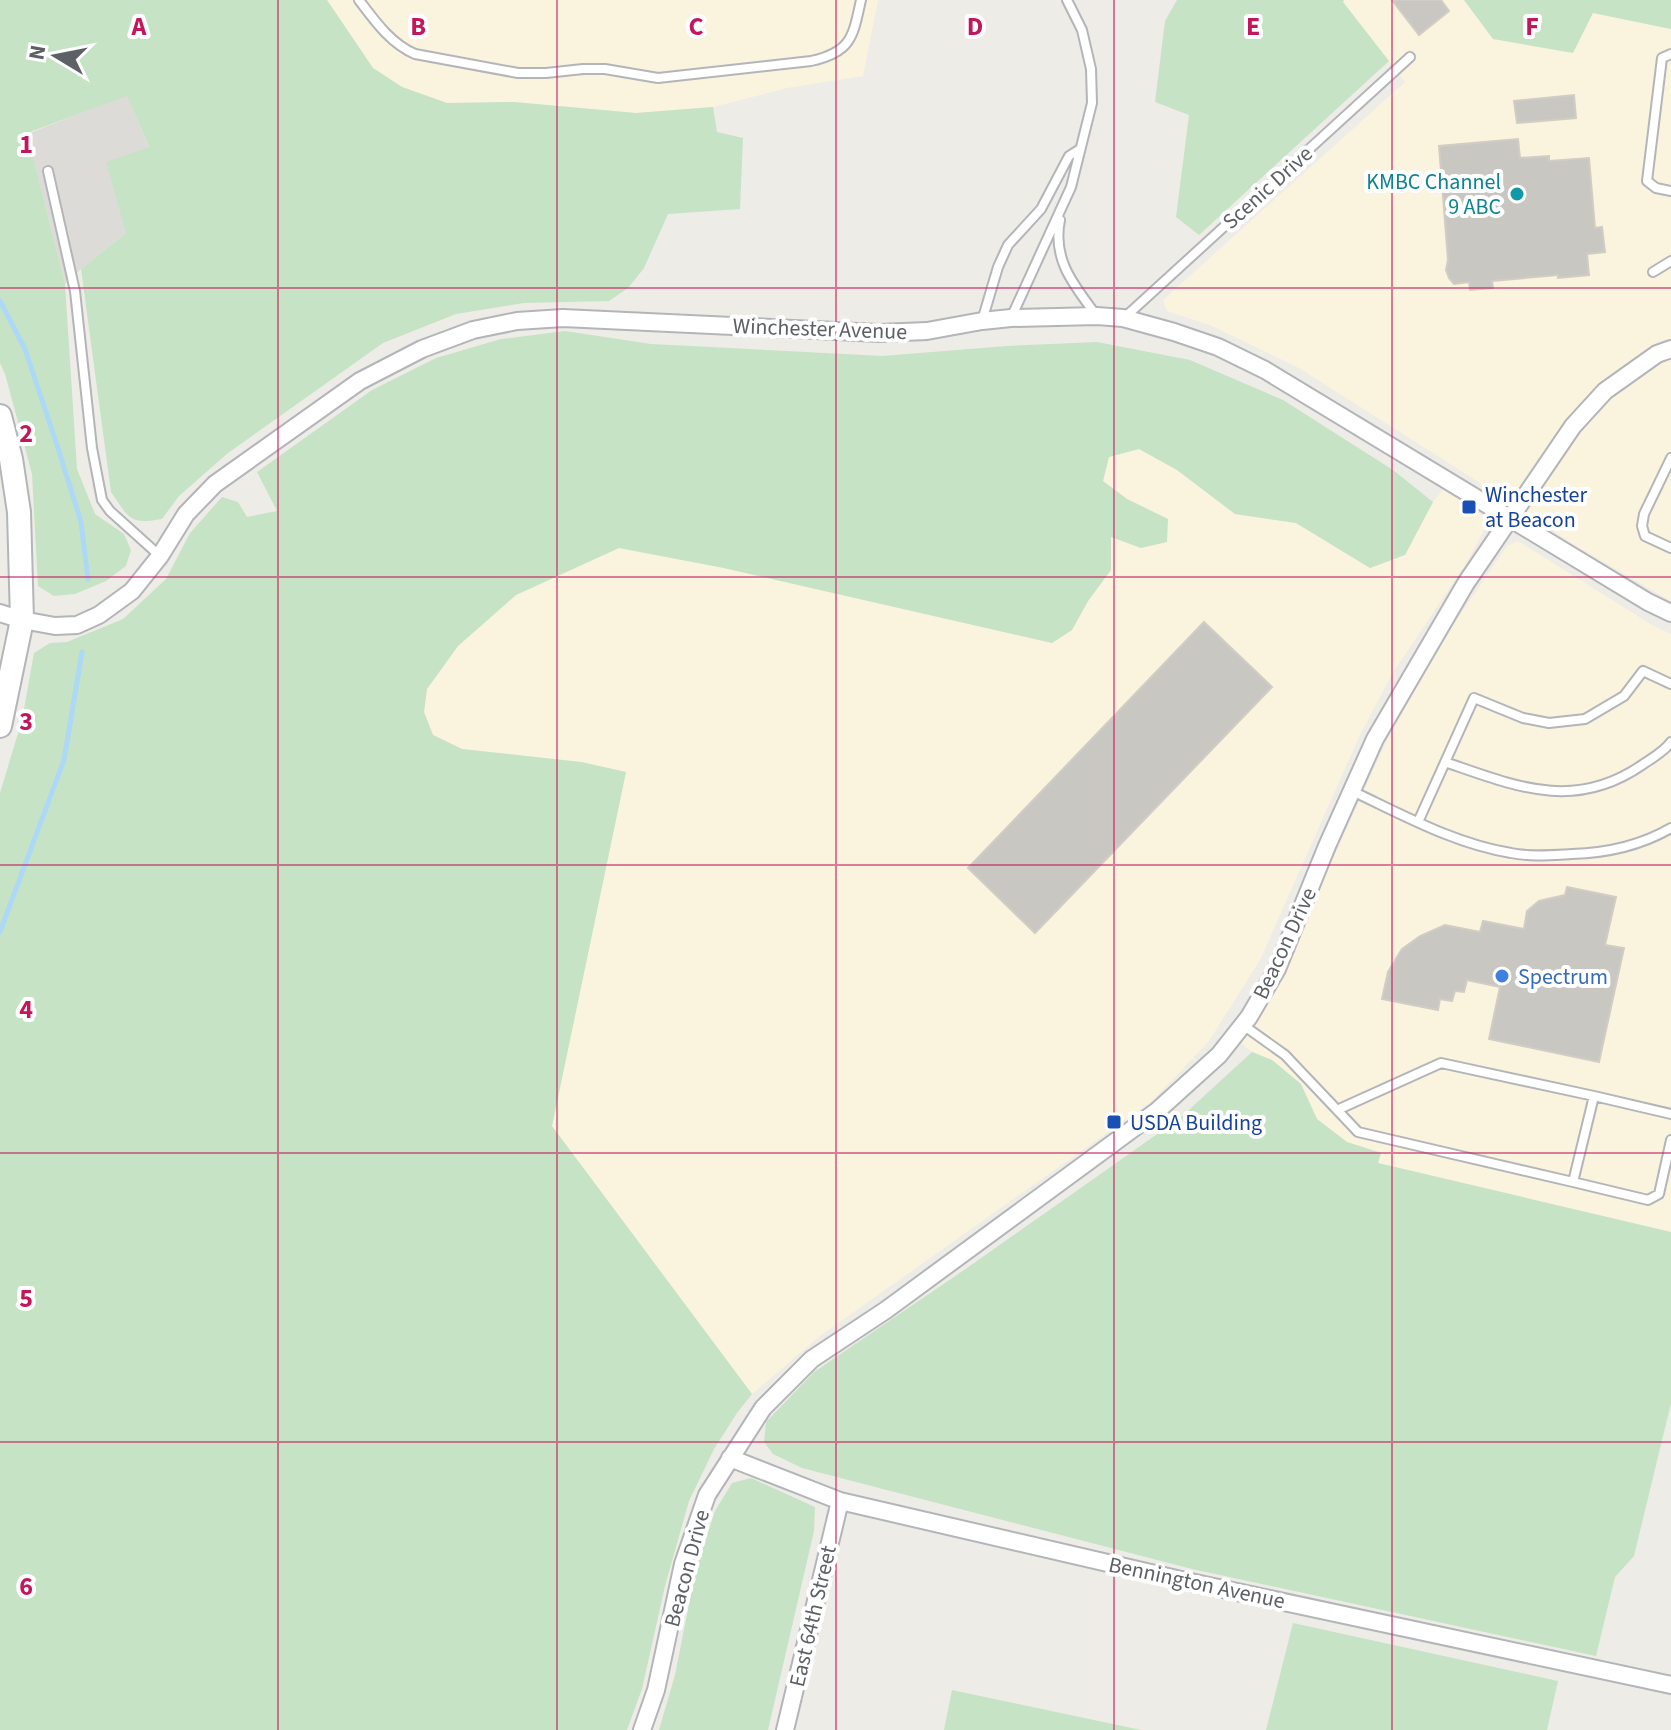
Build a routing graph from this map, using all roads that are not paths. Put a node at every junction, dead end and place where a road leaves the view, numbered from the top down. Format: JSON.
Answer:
{"nodes":[{"id":1,"x":359,"y":0,"type":"edge"},
{"id":2,"x":861,"y":0,"type":"edge"},
{"id":3,"x":1067,"y":0,"type":"edge"},
{"id":4,"x":1671,"y":54,"type":"edge"},
{"id":5,"x":1410,"y":57,"type":"dead end"},
{"id":6,"x":1080,"y":149,"type":"junction"},
{"id":7,"x":48,"y":171,"type":"dead end"},
{"id":8,"x":1671,"y":191,"type":"edge"},
{"id":9,"x":1064,"y":203,"type":"junction"},
{"id":10,"x":1671,"y":261,"type":"edge"},
{"id":11,"x":1653,"y":272,"type":"dead end"},
{"id":12,"x":1097,"y":316,"type":"junction"},
{"id":13,"x":1011,"y":318,"type":"junction"},
{"id":14,"x":1123,"y":318,"type":"junction"},
{"id":15,"x":982,"y":321,"type":"junction"},
{"id":16,"x":1671,"y":349,"type":"edge"},
{"id":17,"x":0,"y":416,"type":"edge"},
{"id":18,"x":1671,"y":458,"type":"edge"},
{"id":19,"x":1510,"y":519,"type":"junction"},
{"id":20,"x":1671,"y":548,"type":"edge"},
{"id":21,"x":160,"y":556,"type":"junction"},
{"id":22,"x":1669,"y":607,"type":"edge"},
{"id":23,"x":0,"y":613,"type":"edge"},
{"id":24,"x":22,"y":620,"type":"junction"},
{"id":25,"x":1671,"y":684,"type":"edge"},
{"id":26,"x":0,"y":726,"type":"edge"},
{"id":27,"x":1671,"y":742,"type":"edge"},
{"id":28,"x":1445,"y":762,"type":"junction"},
{"id":29,"x":1352,"y":791,"type":"junction"},
{"id":30,"x":1418,"y":822,"type":"junction"},
{"id":31,"x":1671,"y":828,"type":"edge"},
{"id":32,"x":1242,"y":1025,"type":"junction"},
{"id":33,"x":1594,"y":1096,"type":"junction"},
{"id":34,"x":1337,"y":1110,"type":"junction"},
{"id":35,"x":1671,"y":1114,"type":"edge"},
{"id":36,"x":1671,"y":1140,"type":"edge"},
{"id":37,"x":1573,"y":1182,"type":"junction"},
{"id":38,"x":730,"y":1458,"type":"junction"},
{"id":39,"x":840,"y":1501,"type":"junction"},
{"id":40,"x":1671,"y":1685,"type":"edge"},
{"id":41,"x":642,"y":1730,"type":"edge"},
{"id":42,"x":785,"y":1730,"type":"edge"}],
"edges":[{"from":1,"to":2,"type":"lane"},
{"from":3,"to":6,"type":"lane"},
{"from":4,"to":8,"type":"lane"},
{"from":5,"to":14,"type":"lane","name":"Scenic Drive"},
{"from":6,"to":9,"type":"lane"},
{"from":6,"to":15,"type":"lane"},
{"from":7,"to":21,"type":"lane"},
{"from":9,"to":12,"type":"lane"},
{"from":9,"to":13,"type":"lane"},
{"from":10,"to":11,"type":"lane"},
{"from":12,"to":13,"type":"street","name":"Winchester Avenue"},
{"from":12,"to":14,"type":"street","name":"Winchester Avenue"},
{"from":13,"to":15,"type":"street","name":"Winchester Avenue"},
{"from":14,"to":19,"type":"street","name":"Winchester Avenue"},
{"from":15,"to":21,"type":"street","name":"Winchester Avenue"},
{"from":16,"to":19,"type":"street","name":"Beacon Drive"},
{"from":17,"to":24,"type":"main road"},
{"from":18,"to":20,"type":"lane"},
{"from":19,"to":22,"type":"street","name":"Winchester Avenue"},
{"from":19,"to":29,"type":"street","name":"Beacon Drive"},
{"from":21,"to":24,"type":"street","name":"Winchester Avenue"},
{"from":23,"to":24,"type":"street","name":"Winchester Avenue"},
{"from":24,"to":26,"type":"main road"},
{"from":25,"to":28,"type":"lane"},
{"from":27,"to":28,"type":"lane"},
{"from":28,"to":30,"type":"lane"},
{"from":29,"to":30,"type":"lane"},
{"from":29,"to":32,"type":"street","name":"Beacon Drive"},
{"from":30,"to":31,"type":"lane"},
{"from":32,"to":34,"type":"lane"},
{"from":32,"to":38,"type":"street","name":"Beacon Drive"},
{"from":33,"to":34,"type":"lane"},
{"from":33,"to":35,"type":"lane"},
{"from":33,"to":37,"type":"lane"},
{"from":34,"to":37,"type":"lane"},
{"from":36,"to":37,"type":"lane"},
{"from":38,"to":39,"type":"street","name":"Bennington Avenue"},
{"from":38,"to":41,"type":"street","name":"Beacon Drive"},
{"from":39,"to":40,"type":"street","name":"Bennington Avenue"},
{"from":39,"to":42,"type":"street","name":"East 64th Street"}]}
